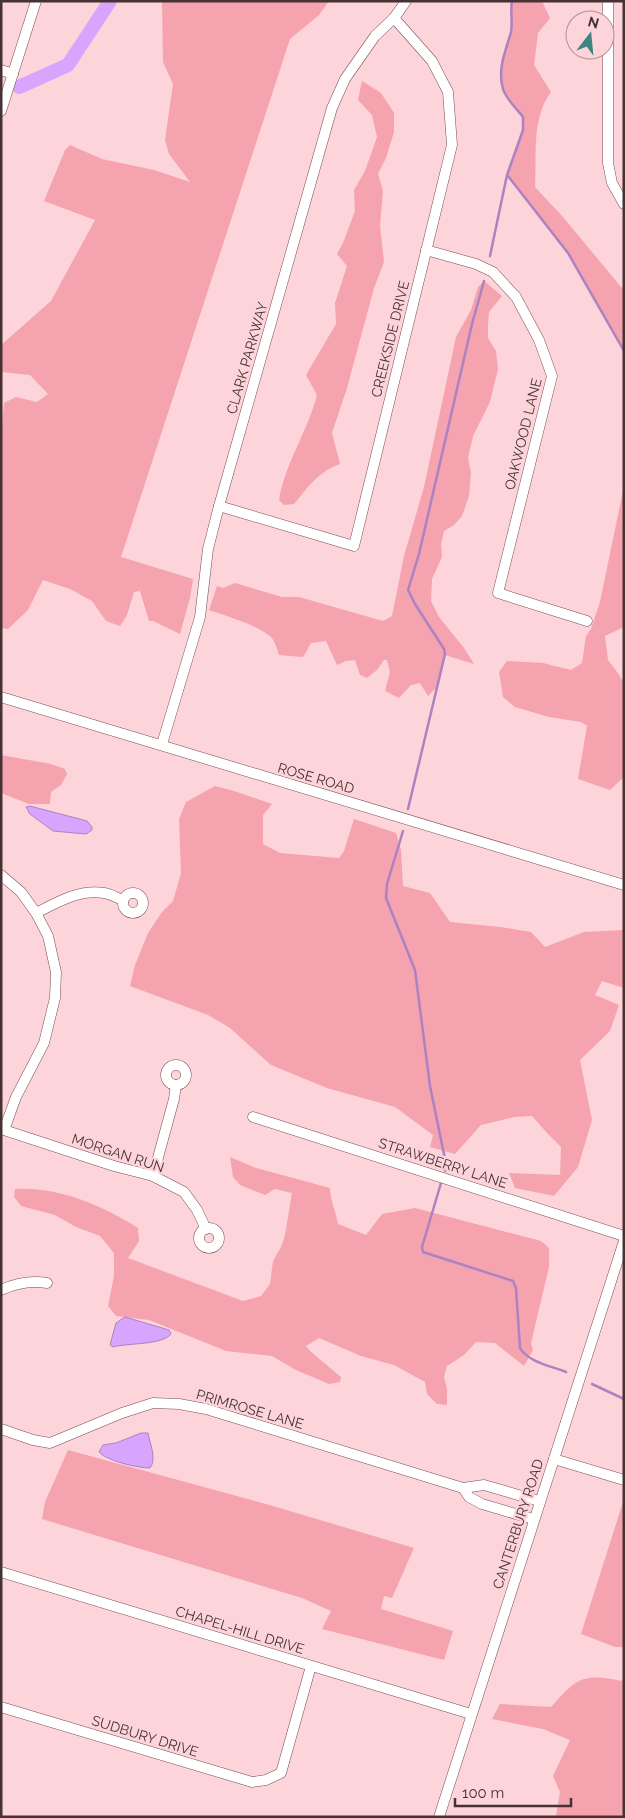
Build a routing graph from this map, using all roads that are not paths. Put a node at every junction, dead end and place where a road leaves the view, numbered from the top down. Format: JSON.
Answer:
{"nodes":[{"id":1,"x":36,"y":1,"type":"edge"},
{"id":2,"x":406,"y":1,"type":"edge"},
{"id":3,"x":608,"y":1,"type":"edge"},
{"id":4,"x":394,"y":18,"type":"junction"},
{"id":5,"x":1,"y":70,"type":"edge"},
{"id":6,"x":13,"y":74,"type":"junction"},
{"id":7,"x":1,"y":110,"type":"edge"},
{"id":8,"x":624,"y":204,"type":"edge"},
{"id":9,"x":426,"y":250,"type":"junction"},
{"id":10,"x":219,"y":506,"type":"junction"},
{"id":11,"x":588,"y":621,"type":"dead end"},
{"id":12,"x":1,"y":697,"type":"edge"},
{"id":13,"x":162,"y":744,"type":"junction"},
{"id":14,"x":1,"y":875,"type":"edge"},
{"id":15,"x":624,"y":885,"type":"edge"},
{"id":16,"x":124,"y":900,"type":"dead end"},
{"id":17,"x":36,"y":913,"type":"junction"},
{"id":18,"x":176,"y":1084,"type":"dead end"},
{"id":19,"x":253,"y":1116,"type":"dead end"},
{"id":20,"x":3,"y":1130,"type":"edge"},
{"id":21,"x":153,"y":1176,"type":"junction"},
{"id":22,"x":206,"y":1228,"type":"dead end"},
{"id":23,"x":624,"y":1236,"type":"edge"},
{"id":24,"x":624,"y":1241,"type":"edge"},
{"id":25,"x":47,"y":1283,"type":"dead end"},
{"id":26,"x":1,"y":1290,"type":"edge"},
{"id":27,"x":1,"y":1429,"type":"edge"},
{"id":28,"x":554,"y":1458,"type":"junction"},
{"id":29,"x":624,"y":1480,"type":"edge"},
{"id":30,"x":463,"y":1488,"type":"junction"},
{"id":31,"x":539,"y":1501,"type":"junction"},
{"id":32,"x":533,"y":1519,"type":"junction"},
{"id":33,"x":1,"y":1572,"type":"edge"},
{"id":34,"x":311,"y":1666,"type":"junction"},
{"id":35,"x":1,"y":1707,"type":"edge"},
{"id":36,"x":471,"y":1714,"type":"junction"},
{"id":37,"x":439,"y":1817,"type":"edge"}],
"edges":[{"from":1,"to":6,"type":"street"},
{"from":2,"to":4,"type":"street","name":"CLARK PARKWAY"},
{"from":3,"to":8,"type":"street"},
{"from":4,"to":9,"type":"street","name":"CREEKSIDE DRIVE"},
{"from":4,"to":10,"type":"street","name":"CLARK PARKWAY"},
{"from":5,"to":6,"type":"street"},
{"from":6,"to":7,"type":"street"},
{"from":9,"to":10,"type":"street","name":"CREEKSIDE DRIVE"},
{"from":9,"to":11,"type":"street","name":"OAKWOOD LANE"},
{"from":10,"to":13,"type":"street","name":"CLARK PARKWAY"},
{"from":12,"to":13,"type":"street","name":"ROSE ROAD"},
{"from":13,"to":15,"type":"street","name":"ROSE ROAD"},
{"from":14,"to":17,"type":"street"},
{"from":16,"to":17,"type":"street"},
{"from":17,"to":20,"type":"street"},
{"from":18,"to":21,"type":"street"},
{"from":19,"to":23,"type":"street","name":"STRAWBERRY LANE"},
{"from":20,"to":21,"type":"street","name":"MORGAN RUN"},
{"from":21,"to":22,"type":"street","name":"MORGAN RUN"},
{"from":24,"to":28,"type":"street","name":"CANTERBURY ROAD"},
{"from":25,"to":26,"type":"street"},
{"from":27,"to":30,"type":"street","name":"PRIMROSE LANE"},
{"from":28,"to":29,"type":"street"},
{"from":28,"to":31,"type":"street","name":"CANTERBURY ROAD"},
{"from":30,"to":31,"type":"street","name":"PRIMROSE LANE"},
{"from":30,"to":32,"type":"street","name":"PRIMROSE LANE"},
{"from":31,"to":32,"type":"street","name":"CANTERBURY ROAD"},
{"from":32,"to":36,"type":"street","name":"CANTERBURY ROAD"},
{"from":33,"to":34,"type":"street","name":"CHAPEL-HILL DRIVE"},
{"from":34,"to":35,"type":"street","name":"SUDBURY DRIVE"},
{"from":34,"to":36,"type":"street","name":"CHAPEL-HILL DRIVE"},
{"from":36,"to":37,"type":"street","name":"CANTERBURY ROAD"}]}
